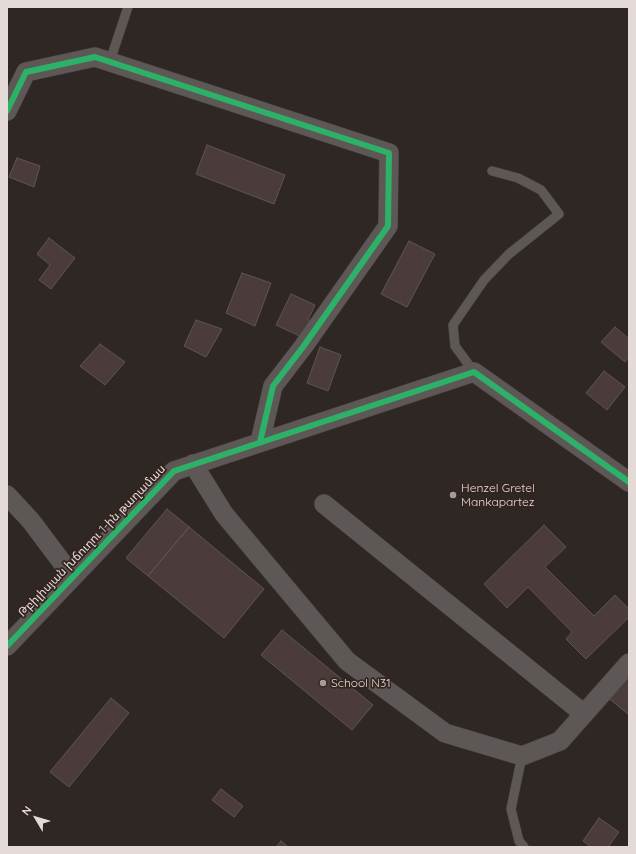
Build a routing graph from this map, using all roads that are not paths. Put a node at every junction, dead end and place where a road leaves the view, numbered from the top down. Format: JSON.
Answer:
{"nodes":[{"id":1,"x":128,"y":7,"type":"edge"},
{"id":2,"x":110,"y":61,"type":"junction"},
{"id":3,"x":7,"y":111,"type":"edge"},
{"id":4,"x":492,"y":171,"type":"dead end"},
{"id":5,"x":474,"y":372,"type":"junction"},
{"id":6,"x":260,"y":442,"type":"junction"},
{"id":7,"x":193,"y":464,"type":"junction"},
{"id":8,"x":629,"y":482,"type":"edge"},
{"id":9,"x":7,"y":494,"type":"edge"},
{"id":10,"x":324,"y":504,"type":"dead end"},
{"id":11,"x":73,"y":577,"type":"junction"},
{"id":12,"x":7,"y":646,"type":"edge"},
{"id":13,"x":629,"y":663,"type":"edge"},
{"id":14,"x":584,"y":714,"type":"junction"},
{"id":15,"x":522,"y":756,"type":"junction"},
{"id":16,"x":524,"y":847,"type":"edge"}],
"edges":[{"from":1,"to":2,"type":"lane"},
{"from":2,"to":3,"type":"street"},
{"from":2,"to":6,"type":"street"},
{"from":4,"to":5,"type":"lane"},
{"from":5,"to":6,"type":"street","name":"Թբիլիսյան խճուղու 1-ին թաղամաս"},
{"from":5,"to":8,"type":"street"},
{"from":6,"to":7,"type":"street","name":"Թբիլիսյան խճուղու 1-ին թաղամաս"},
{"from":7,"to":11,"type":"street","name":"Թբիլիսյան խճուղու 1-ին թաղամաս"},
{"from":7,"to":15,"type":"street"},
{"from":9,"to":11,"type":"street"},
{"from":10,"to":14,"type":"street"},
{"from":11,"to":12,"type":"street","name":"Թբիլիսյան խճուղու 1-ին թաղամաս"},
{"from":13,"to":14,"type":"street"},
{"from":14,"to":15,"type":"street"},
{"from":15,"to":16,"type":"lane"}]}
